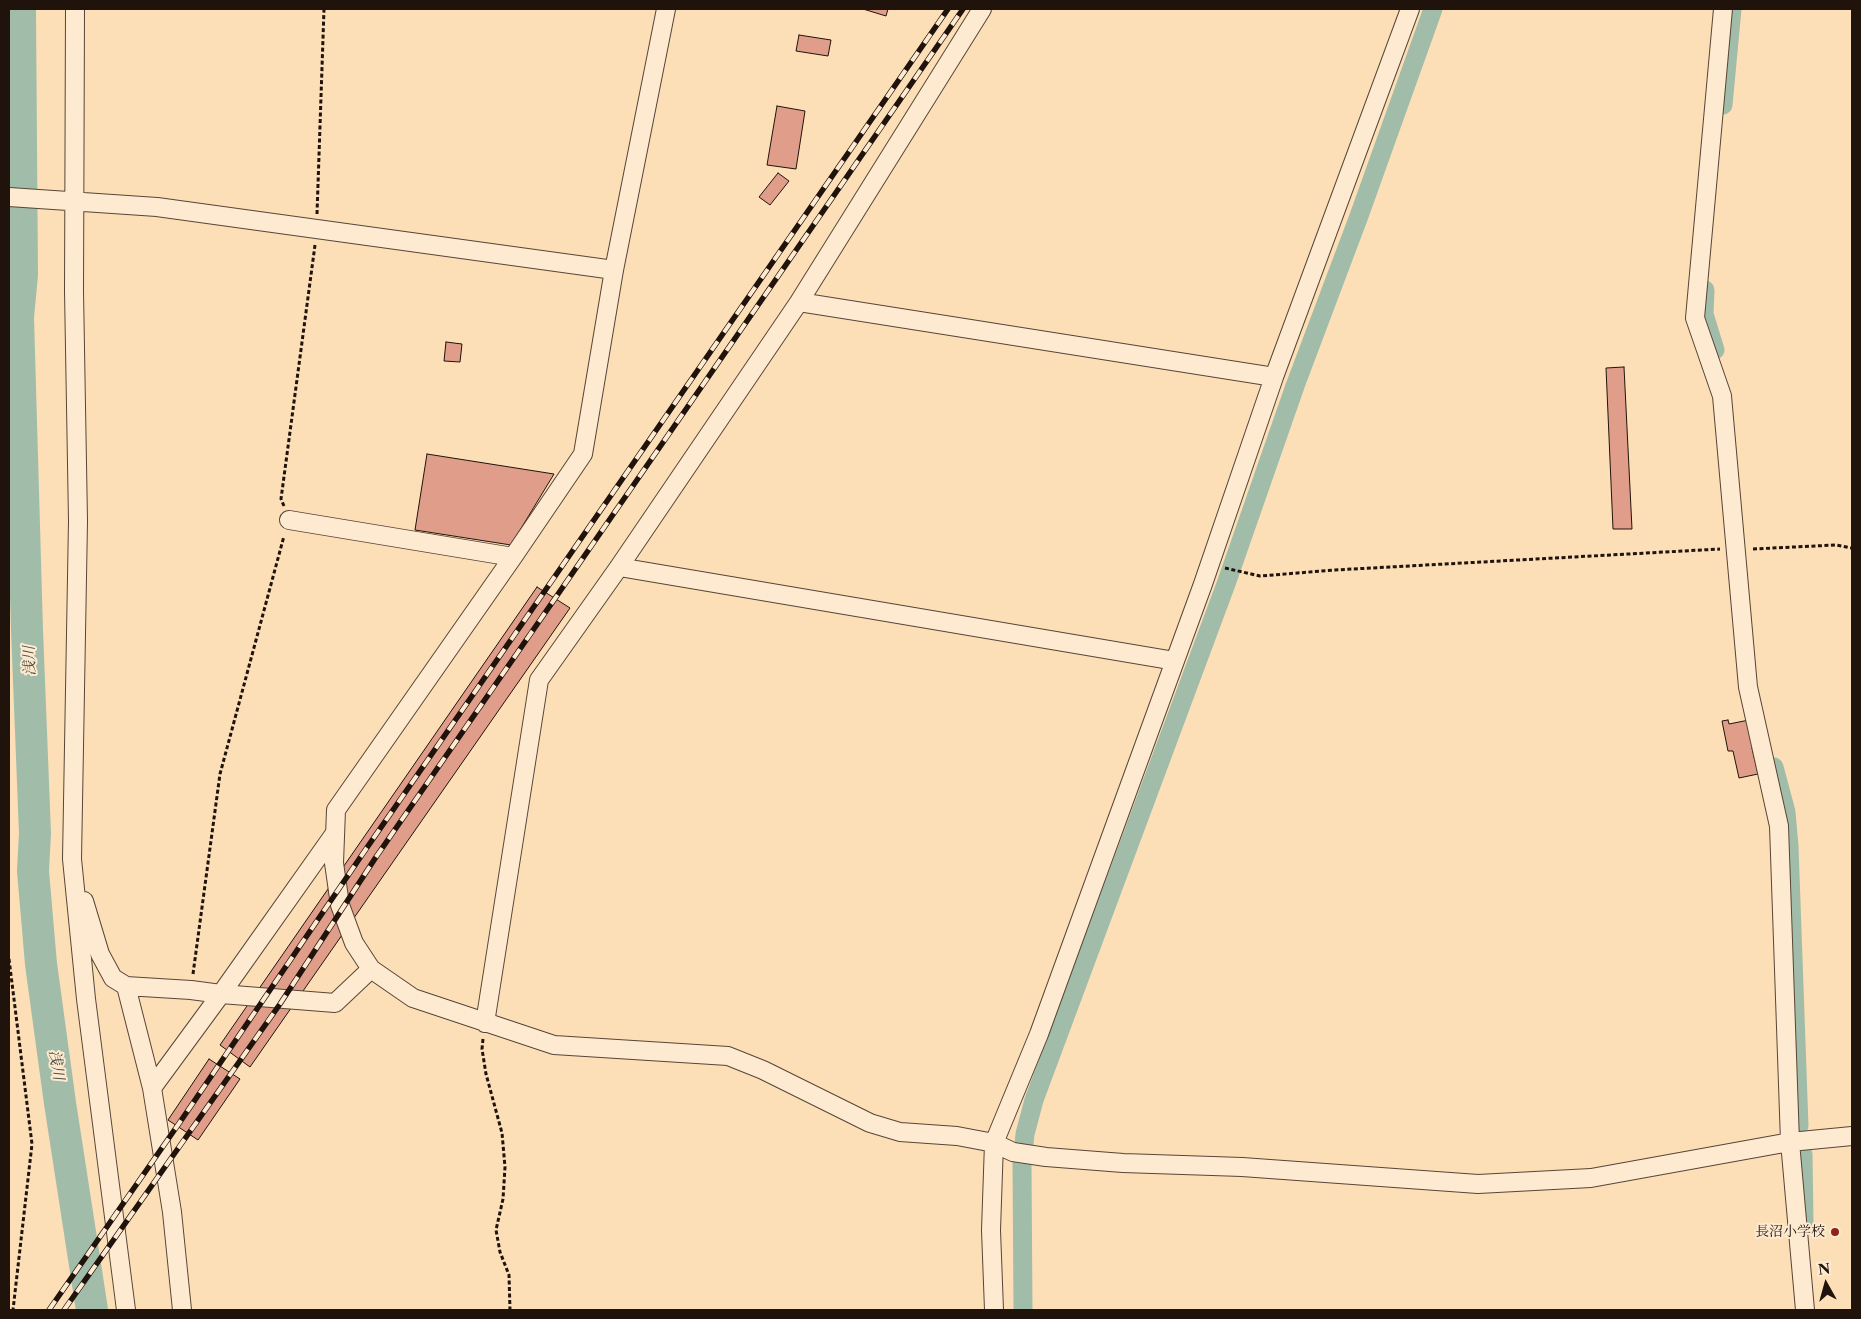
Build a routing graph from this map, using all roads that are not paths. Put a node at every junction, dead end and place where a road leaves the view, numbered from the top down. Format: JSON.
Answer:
{"nodes":[{"id":1,"x":75,"y":9,"type":"edge"},
{"id":2,"x":666,"y":9,"type":"edge"},
{"id":3,"x":982,"y":9,"type":"edge"},
{"id":4,"x":1410,"y":9,"type":"edge"},
{"id":5,"x":1723,"y":9,"type":"edge"},
{"id":6,"x":9,"y":197,"type":"edge"},
{"id":7,"x":72,"y":202,"type":"junction"},
{"id":8,"x":614,"y":270,"type":"junction"},
{"id":9,"x":799,"y":302,"type":"junction"},
{"id":10,"x":1274,"y":377,"type":"junction"},
{"id":11,"x":289,"y":520,"type":"road end"},
{"id":12,"x":513,"y":557,"type":"junction"},
{"id":13,"x":619,"y":567,"type":"junction"},
{"id":14,"x":1175,"y":661,"type":"junction"},
{"id":15,"x":335,"y":833,"type":"junction"},
{"id":16,"x":72,"y":859,"type":"junction"},
{"id":17,"x":372,"y":969,"type":"junction"},
{"id":18,"x":126,"y":986,"type":"junction"},
{"id":19,"x":221,"y":994,"type":"junction"},
{"id":20,"x":485,"y":1023,"type":"junction"},
{"id":21,"x":152,"y":1088,"type":"junction"},
{"id":22,"x":1852,"y":1136,"type":"edge"},
{"id":23,"x":1790,"y":1142,"type":"junction"},
{"id":24,"x":994,"y":1143,"type":"junction"},
{"id":25,"x":126,"y":1310,"type":"edge"},
{"id":26,"x":182,"y":1310,"type":"edge"},
{"id":27,"x":994,"y":1310,"type":"edge"},
{"id":28,"x":1805,"y":1310,"type":"edge"}],
"edges":[{"from":1,"to":7,"type":"street"},
{"from":2,"to":8,"type":"street"},
{"from":3,"to":9,"type":"street"},
{"from":4,"to":10,"type":"street"},
{"from":5,"to":23,"type":"street"},
{"from":6,"to":7,"type":"street"},
{"from":7,"to":8,"type":"street"},
{"from":7,"to":16,"type":"street"},
{"from":8,"to":12,"type":"street"},
{"from":9,"to":10,"type":"street"},
{"from":9,"to":13,"type":"street"},
{"from":10,"to":14,"type":"street"},
{"from":11,"to":12,"type":"street"},
{"from":12,"to":15,"type":"street"},
{"from":13,"to":14,"type":"street"},
{"from":13,"to":20,"type":"street"},
{"from":14,"to":24,"type":"street"},
{"from":15,"to":17,"type":"street"},
{"from":15,"to":19,"type":"street"},
{"from":16,"to":18,"type":"street"},
{"from":16,"to":25,"type":"street"},
{"from":17,"to":19,"type":"street"},
{"from":17,"to":20,"type":"street"},
{"from":18,"to":19,"type":"street"},
{"from":18,"to":21,"type":"street"},
{"from":19,"to":21,"type":"street"},
{"from":20,"to":24,"type":"street"},
{"from":21,"to":26,"type":"street"},
{"from":22,"to":23,"type":"street"},
{"from":23,"to":24,"type":"street"},
{"from":23,"to":28,"type":"street"},
{"from":24,"to":27,"type":"street"}]}
